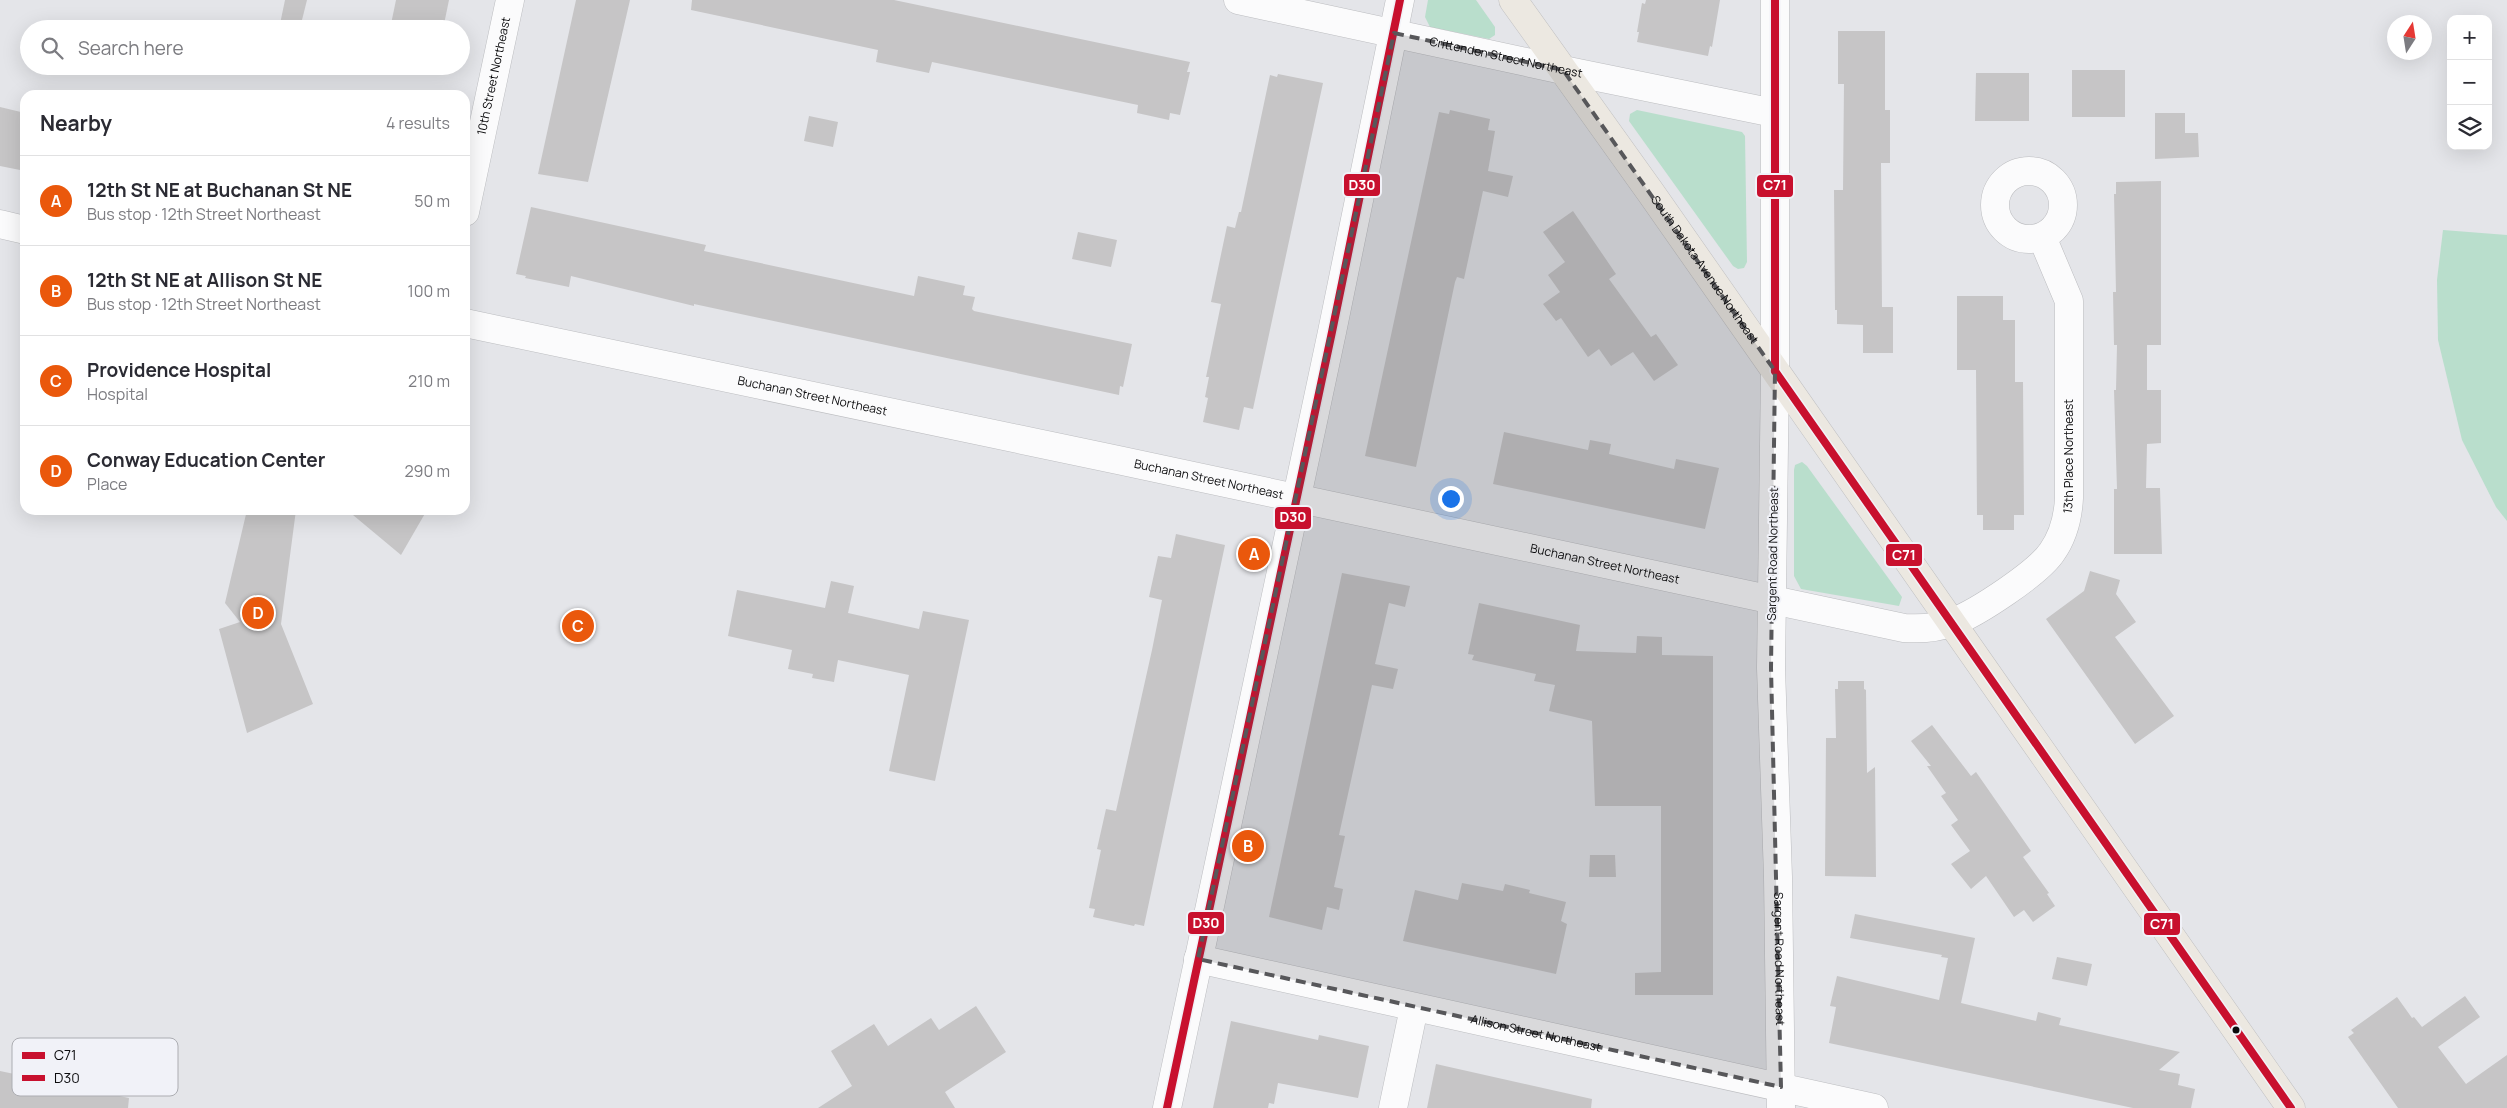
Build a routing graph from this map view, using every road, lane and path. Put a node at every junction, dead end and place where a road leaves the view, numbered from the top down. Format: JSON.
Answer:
{"nodes":[{"id":1,"x":510,"y":0,"type":"edge"},
{"id":2,"x":1238,"y":0,"type":"edge"},
{"id":3,"x":1400,"y":0,"type":"edge"},
{"id":4,"x":1513,"y":0,"type":"edge"},
{"id":5,"x":1775,"y":0,"type":"edge"},
{"id":6,"x":1394,"y":33,"type":"junction"},
{"id":7,"x":1563,"y":70,"type":"junction"},
{"id":8,"x":1774,"y":113,"type":"junction"},
{"id":9,"x":470,"y":188,"type":"edge"},
{"id":10,"x":0,"y":224,"type":"edge"},
{"id":11,"x":20,"y":229,"type":"edge"},
{"id":12,"x":2042,"y":237,"type":"dead end"},
{"id":13,"x":470,"y":325,"type":"edge"},
{"id":14,"x":1775,"y":371,"type":"junction"},
{"id":15,"x":1296,"y":499,"type":"junction"},
{"id":16,"x":1772,"y":600,"type":"junction"},
{"id":17,"x":1952,"y":623,"type":"junction"},
{"id":18,"x":1198,"y":960,"type":"junction"},
{"id":19,"x":1414,"y":1008,"type":"junction"},
{"id":20,"x":1781,"y":1098,"type":"edge"},
{"id":21,"x":1166,"y":1108,"type":"edge"},
{"id":22,"x":1394,"y":1108,"type":"edge"},
{"id":23,"x":1874,"y":1108,"type":"edge"},
{"id":24,"x":2291,"y":1108,"type":"edge"}],
"edges":[{"from":1,"to":9,"type":"street","name":"10th Street Northeast"},
{"from":2,"to":6,"type":"street","name":"Crittenden Street Northeast"},
{"from":3,"to":6,"type":"street"},
{"from":4,"to":7,"type":"main road","name":"South Dakota Avenue Northeast"},
{"from":5,"to":8,"type":"street","name":"Sargent Road Northeast"},
{"from":6,"to":7,"type":"street","name":"Crittenden Street Northeast"},
{"from":6,"to":15,"type":"street"},
{"from":7,"to":8,"type":"street","name":"Crittenden Street Northeast"},
{"from":7,"to":14,"type":"main road","name":"South Dakota Avenue Northeast"},
{"from":8,"to":14,"type":"street","name":"Sargent Road Northeast"},
{"from":10,"to":11,"type":"street"},
{"from":12,"to":17,"type":"street","name":"13th Place Northeast"},
{"from":13,"to":15,"type":"street","name":"Buchanan Street Northeast"},
{"from":14,"to":16,"type":"street","name":"Sargent Road Northeast"},
{"from":14,"to":17,"type":"main road","name":"South Dakota Avenue Northeast"},
{"from":15,"to":16,"type":"street","name":"Buchanan Street Northeast"},
{"from":15,"to":18,"type":"street"},
{"from":16,"to":17,"type":"street","name":"Buchanan Street Northeast"},
{"from":16,"to":20,"type":"street","name":"Sargent Road Northeast"},
{"from":17,"to":24,"type":"main road","name":"South Dakota Avenue Northeast"},
{"from":18,"to":19,"type":"street","name":"Allison Street Northeast"},
{"from":18,"to":21,"type":"street"},
{"from":19,"to":20,"type":"street","name":"Allison Street Northeast"},
{"from":19,"to":22,"type":"street"},
{"from":20,"to":23,"type":"street","name":"Allison Street Northeast"}]}
